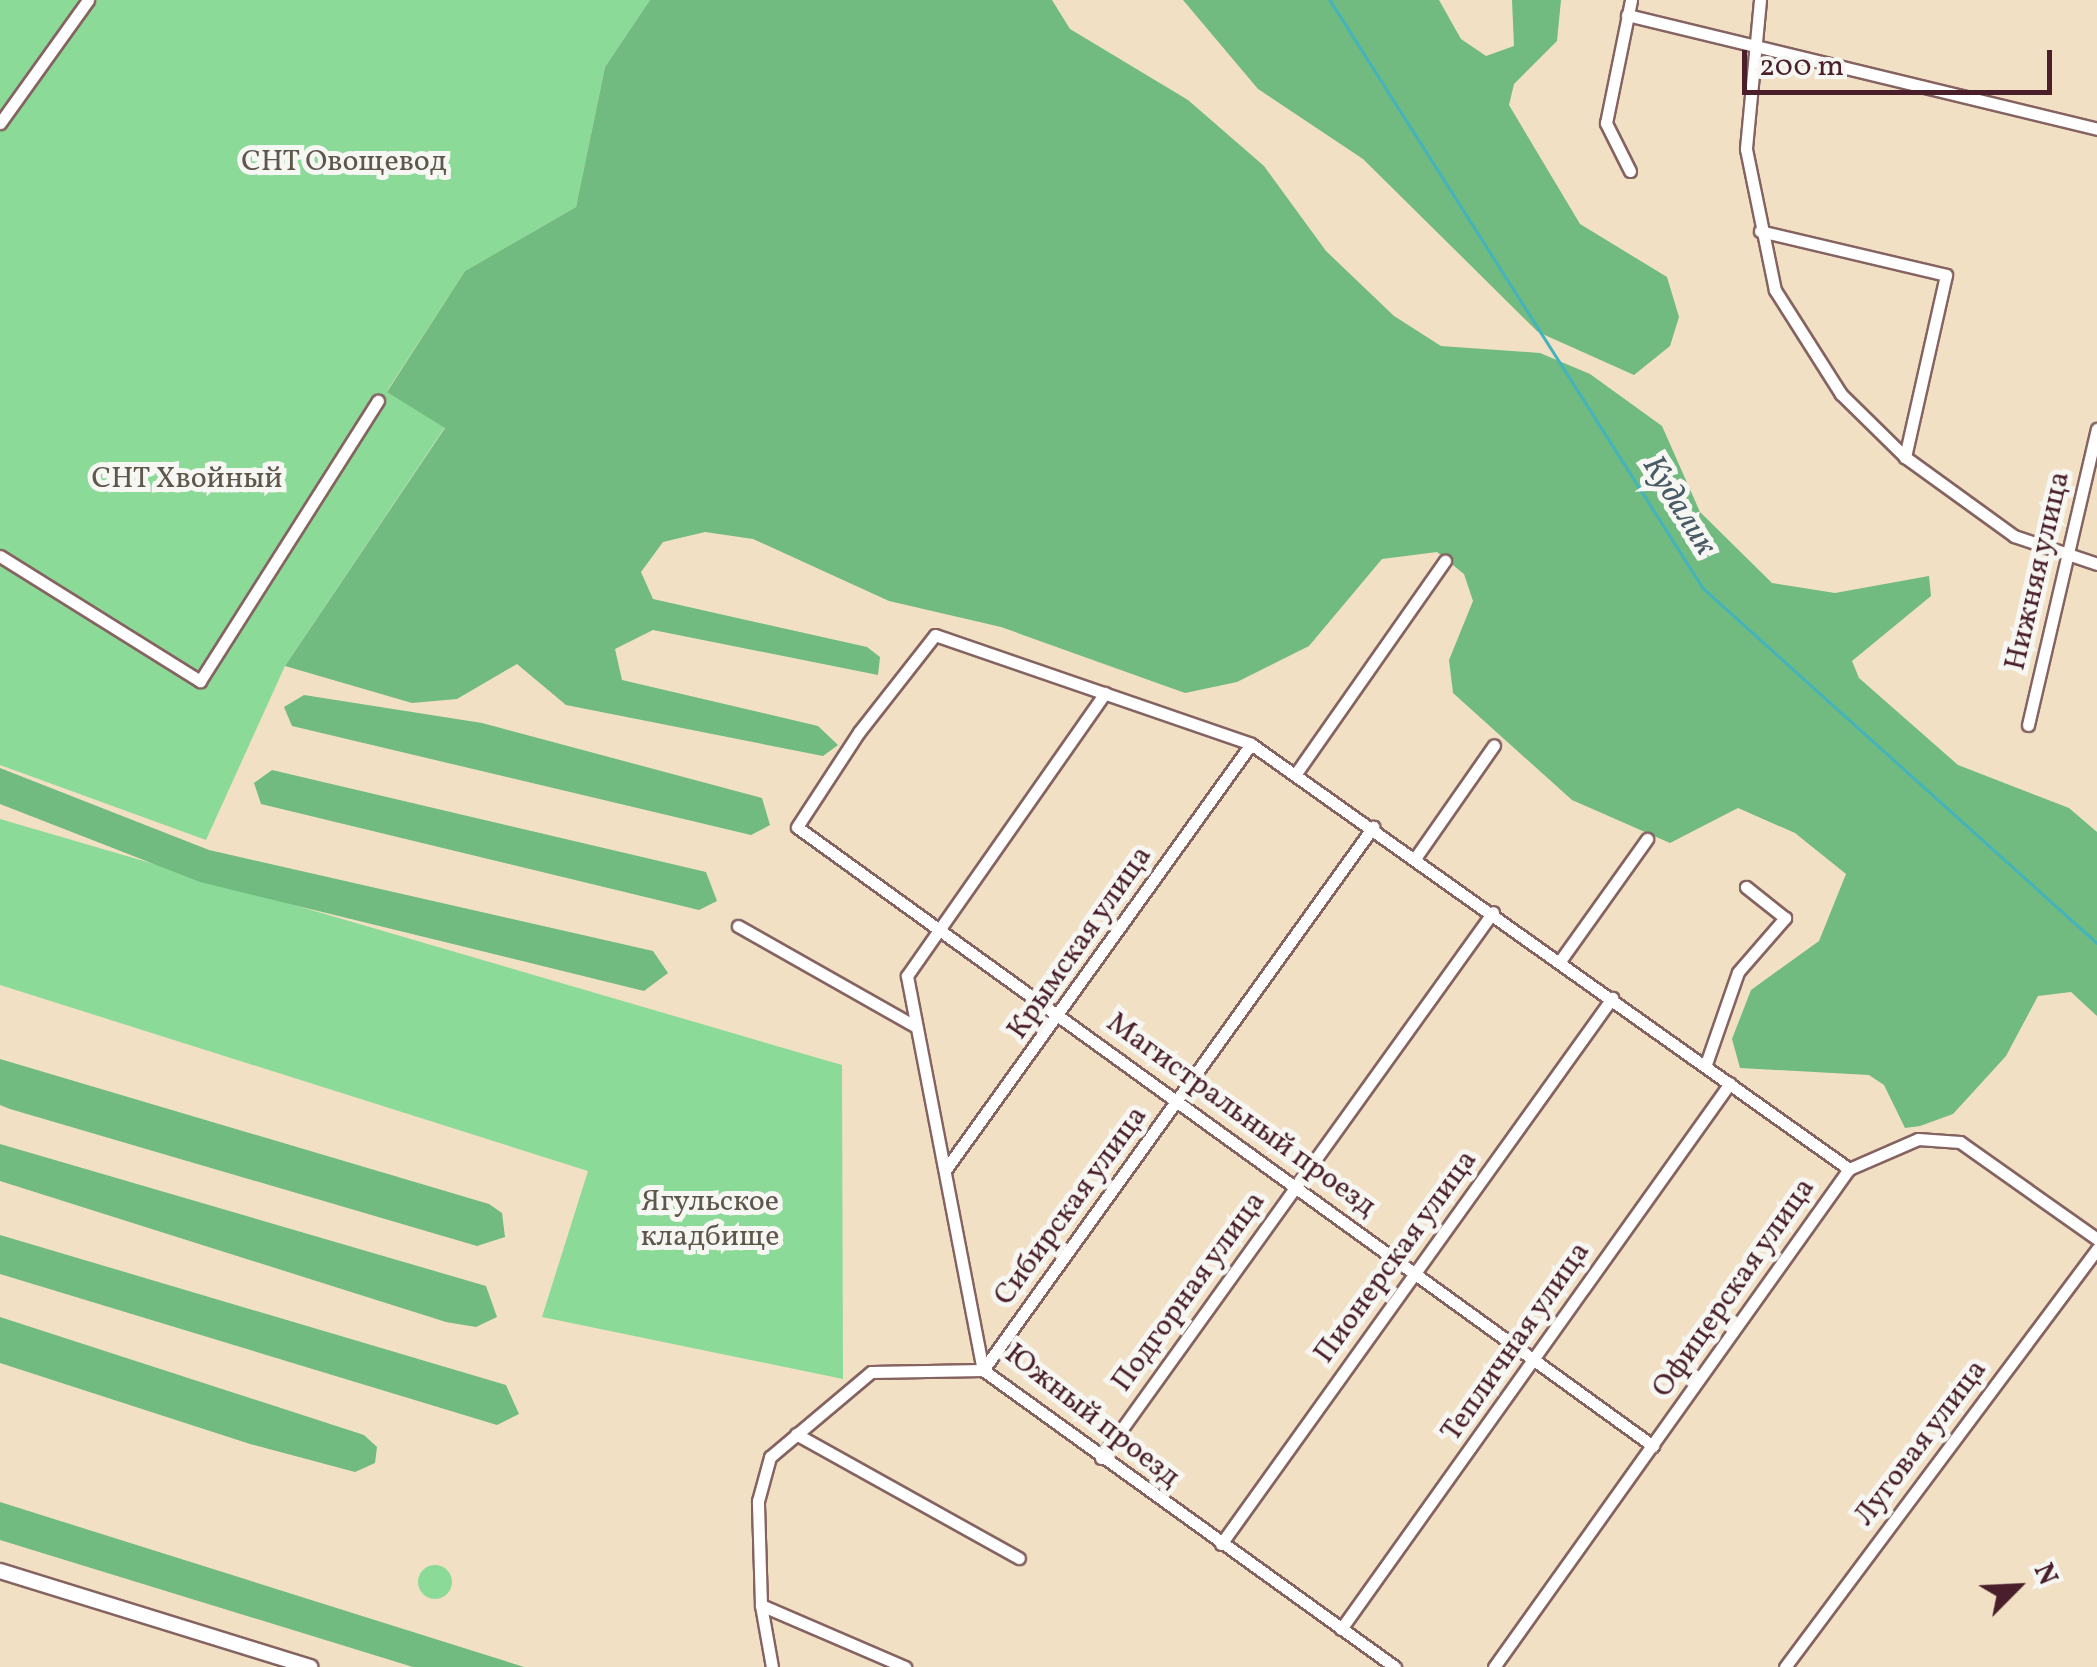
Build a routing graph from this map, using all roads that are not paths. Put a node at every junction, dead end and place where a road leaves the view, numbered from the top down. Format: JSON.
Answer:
{"nodes":[{"id":1,"x":88,"y":0,"type":"edge"},
{"id":2,"x":1630,"y":0,"type":"edge"},
{"id":3,"x":1760,"y":0,"type":"edge"},
{"id":4,"x":1628,"y":15,"type":"junction"},
{"id":5,"x":1750,"y":44,"type":"junction"},
{"id":6,"x":0,"y":123,"type":"edge"},
{"id":7,"x":2097,"y":129,"type":"edge"},
{"id":8,"x":1630,"y":171,"type":"dead end"},
{"id":9,"x":1760,"y":232,"type":"junction"},
{"id":10,"x":378,"y":401,"type":"dead end"},
{"id":11,"x":2097,"y":428,"type":"edge"},
{"id":12,"x":1904,"y":457,"type":"junction"},
{"id":13,"x":0,"y":556,"type":"edge"},
{"id":14,"x":2067,"y":558,"type":"junction"},
{"id":15,"x":1445,"y":561,"type":"dead end"},
{"id":16,"x":2097,"y":564,"type":"edge"},
{"id":17,"x":1104,"y":693,"type":"junction"},
{"id":18,"x":2028,"y":724,"type":"dead end"},
{"id":19,"x":1252,"y":744,"type":"junction"},
{"id":20,"x":1494,"y":745,"type":"dead end"},
{"id":21,"x":1297,"y":772,"type":"junction"},
{"id":22,"x":1372,"y":827,"type":"junction"},
{"id":23,"x":1647,"y":839,"type":"dead end"},
{"id":24,"x":1416,"y":857,"type":"junction"},
{"id":25,"x":1746,"y":887,"type":"dead end"},
{"id":26,"x":1493,"y":912,"type":"junction"},
{"id":27,"x":738,"y":926,"type":"dead end"},
{"id":28,"x":938,"y":929,"type":"junction"},
{"id":29,"x":1560,"y":961,"type":"junction"},
{"id":30,"x":1612,"y":998,"type":"junction"},
{"id":31,"x":1061,"y":1015,"type":"junction"},
{"id":32,"x":913,"y":1024,"type":"junction"},
{"id":33,"x":1706,"y":1064,"type":"junction"},
{"id":34,"x":1730,"y":1083,"type":"junction"},
{"id":35,"x":1181,"y":1099,"type":"junction"},
{"id":36,"x":946,"y":1169,"type":"junction"},
{"id":37,"x":1849,"y":1169,"type":"junction"},
{"id":38,"x":1296,"y":1186,"type":"junction"},
{"id":39,"x":2097,"y":1239,"type":"edge"},
{"id":40,"x":2097,"y":1249,"type":"edge"},
{"id":41,"x":1416,"y":1272,"type":"junction"},
{"id":42,"x":1535,"y":1359,"type":"junction"},
{"id":43,"x":983,"y":1370,"type":"junction"},
{"id":44,"x":796,"y":1434,"type":"junction"},
{"id":45,"x":1653,"y":1446,"type":"junction"},
{"id":46,"x":1102,"y":1458,"type":"junction"},
{"id":47,"x":1221,"y":1544,"type":"junction"},
{"id":48,"x":1019,"y":1558,"type":"dead end"},
{"id":49,"x":0,"y":1571,"type":"edge"},
{"id":50,"x":760,"y":1604,"type":"junction"},
{"id":51,"x":1341,"y":1629,"type":"junction"},
{"id":52,"x":311,"y":1667,"type":"edge"},
{"id":53,"x":772,"y":1667,"type":"edge"},
{"id":54,"x":905,"y":1667,"type":"edge"},
{"id":55,"x":1395,"y":1667,"type":"edge"},
{"id":56,"x":1494,"y":1667,"type":"edge"},
{"id":57,"x":1785,"y":1667,"type":"edge"}],
"edges":[{"from":1,"to":6,"type":"street"},
{"from":2,"to":4,"type":"street"},
{"from":3,"to":5,"type":"street"},
{"from":4,"to":5,"type":"street"},
{"from":4,"to":8,"type":"street"},
{"from":5,"to":7,"type":"street"},
{"from":5,"to":9,"type":"street"},
{"from":9,"to":12,"type":"street"},
{"from":9,"to":12,"type":"street"},
{"from":10,"to":13,"type":"street"},
{"from":11,"to":14,"type":"street","name":"Нижняя улица"},
{"from":12,"to":14,"type":"street"},
{"from":14,"to":16,"type":"street"},
{"from":14,"to":18,"type":"street","name":"Нижняя улица"},
{"from":15,"to":21,"type":"street"},
{"from":17,"to":19,"type":"street"},
{"from":17,"to":28,"type":"street"},
{"from":17,"to":28,"type":"street","name":"Магистральный проезд"},
{"from":19,"to":21,"type":"street"},
{"from":19,"to":31,"type":"street","name":"Крымская улица"},
{"from":20,"to":24,"type":"street"},
{"from":21,"to":22,"type":"street"},
{"from":22,"to":24,"type":"street"},
{"from":22,"to":35,"type":"street","name":"Сибирская улица"},
{"from":23,"to":29,"type":"street"},
{"from":24,"to":26,"type":"street"},
{"from":25,"to":33,"type":"street"},
{"from":26,"to":29,"type":"street"},
{"from":26,"to":38,"type":"street","name":"Подгорная улица"},
{"from":27,"to":32,"type":"street"},
{"from":28,"to":31,"type":"street","name":"Магистральный проезд"},
{"from":28,"to":32,"type":"street","name":"Южный проезд"},
{"from":29,"to":30,"type":"street"},
{"from":30,"to":33,"type":"street"},
{"from":30,"to":41,"type":"street","name":"Пионерская улица"},
{"from":31,"to":35,"type":"street","name":"Магистральный проезд"},
{"from":31,"to":36,"type":"street","name":"Крымская улица"},
{"from":32,"to":36,"type":"street","name":"Южный проезд"},
{"from":33,"to":34,"type":"street"},
{"from":34,"to":37,"type":"street"},
{"from":34,"to":42,"type":"street","name":"Тепличная улица"},
{"from":35,"to":38,"type":"street","name":"Магистральный проезд"},
{"from":35,"to":43,"type":"street","name":"Сибирская улица"},
{"from":36,"to":43,"type":"street","name":"Южный проезд"},
{"from":37,"to":39,"type":"street","name":"Офицерская улица"},
{"from":37,"to":45,"type":"street","name":"Офицерская улица"},
{"from":38,"to":41,"type":"street","name":"Магистральный проезд"},
{"from":38,"to":46,"type":"street","name":"Подгорная улица"},
{"from":40,"to":57,"type":"street","name":"Луговая улица"},
{"from":41,"to":42,"type":"street","name":"Магистральный проезд"},
{"from":41,"to":47,"type":"street","name":"Пионерская улица"},
{"from":42,"to":45,"type":"street","name":"Магистральный проезд"},
{"from":42,"to":51,"type":"street","name":"Тепличная улица"},
{"from":43,"to":44,"type":"street"},
{"from":43,"to":46,"type":"street","name":"Южный проезд"},
{"from":44,"to":48,"type":"street"},
{"from":44,"to":50,"type":"street"},
{"from":45,"to":56,"type":"street","name":"Офицерская улица"},
{"from":46,"to":47,"type":"street","name":"Южный проезд"},
{"from":47,"to":51,"type":"street","name":"Южный проезд"},
{"from":49,"to":52,"type":"street"},
{"from":50,"to":53,"type":"street"},
{"from":50,"to":54,"type":"street"},
{"from":51,"to":55,"type":"street","name":"Южный проезд"}]}
